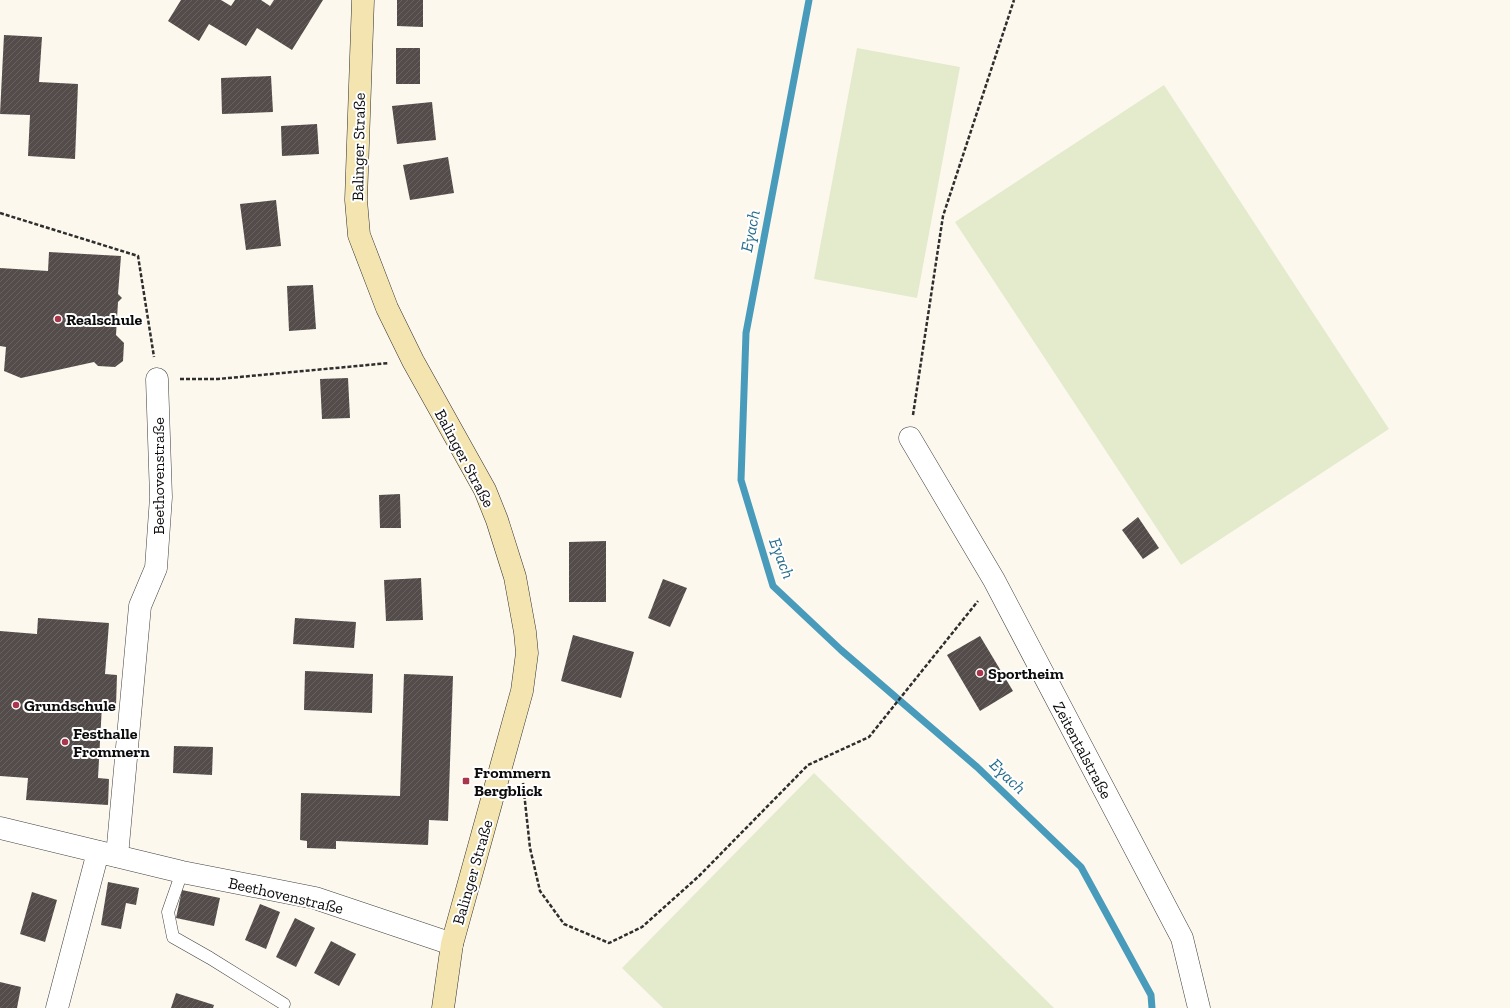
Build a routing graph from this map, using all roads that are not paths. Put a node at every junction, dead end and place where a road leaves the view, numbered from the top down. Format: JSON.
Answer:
{"nodes":[{"id":1,"x":363,"y":0,"type":"edge"},
{"id":2,"x":158,"y":379,"type":"road end"},
{"id":3,"x":910,"y":438,"type":"road end"},
{"id":4,"x":0,"y":828,"type":"edge"},
{"id":5,"x":108,"y":854,"type":"junction"},
{"id":6,"x":182,"y":872,"type":"junction"},
{"id":7,"x":452,"y":944,"type":"junction"},
{"id":8,"x":284,"y":1004,"type":"dead end"},
{"id":9,"x":57,"y":1008,"type":"edge"},
{"id":10,"x":443,"y":1008,"type":"edge"},
{"id":11,"x":1199,"y":1008,"type":"edge"}],
"edges":[{"from":1,"to":7,"type":"main road","name":"Balinger Straße"},
{"from":2,"to":5,"type":"street","name":"Beethovenstraße"},
{"from":3,"to":11,"type":"street","name":"Zeitentalstraße"},
{"from":4,"to":5,"type":"street","name":"Beethovenstraße"},
{"from":5,"to":6,"type":"street","name":"Beethovenstraße"},
{"from":5,"to":9,"type":"street"},
{"from":6,"to":7,"type":"street","name":"Beethovenstraße"},
{"from":6,"to":8,"type":"lane"},
{"from":7,"to":10,"type":"main road","name":"Balinger Straße"}]}
